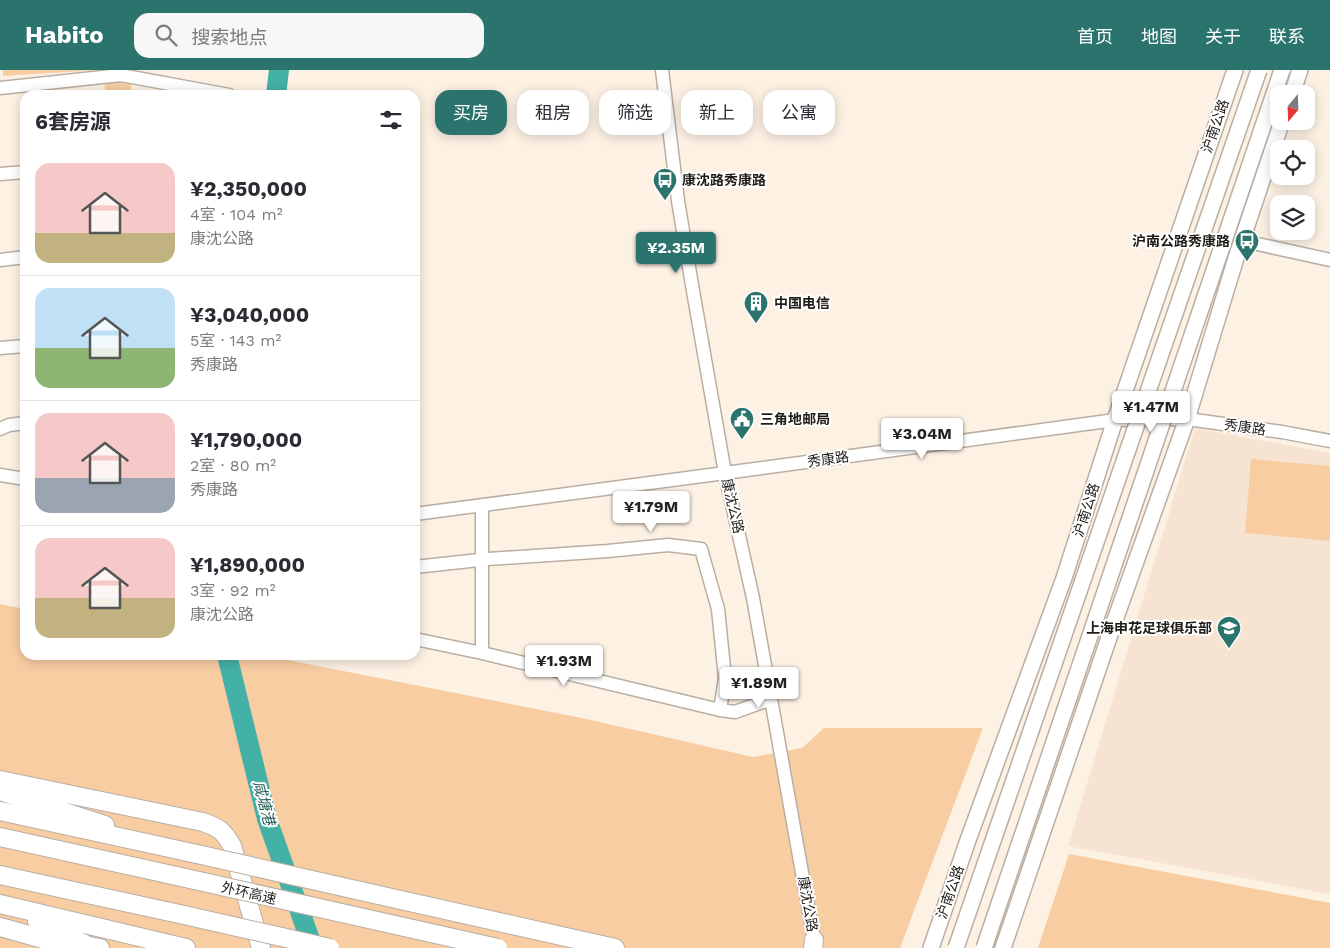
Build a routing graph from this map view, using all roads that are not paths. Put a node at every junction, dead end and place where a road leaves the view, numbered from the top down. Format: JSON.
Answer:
{"nodes":[{"id":1,"x":662,"y":70,"type":"edge"},
{"id":2,"x":1235,"y":70,"type":"edge"},
{"id":3,"x":1259,"y":70,"type":"edge"},
{"id":4,"x":1282,"y":70,"type":"edge"},
{"id":5,"x":1300,"y":70,"type":"edge"},
{"id":6,"x":1295,"y":85,"type":"edge"},
{"id":7,"x":0,"y":88,"type":"edge"},
{"id":8,"x":201,"y":90,"type":"edge"},
{"id":9,"x":1279,"y":130,"type":"edge"},
{"id":10,"x":20,"y":172,"type":"edge"},
{"id":11,"x":0,"y":174,"type":"edge"},
{"id":12,"x":1242,"y":240,"type":"junction"},
{"id":13,"x":20,"y":258,"type":"edge"},
{"id":14,"x":0,"y":260,"type":"edge"},
{"id":15,"x":1330,"y":260,"type":"edge"},
{"id":16,"x":20,"y":346,"type":"edge"},
{"id":17,"x":0,"y":348,"type":"edge"},
{"id":18,"x":1187,"y":419,"type":"junction"},
{"id":19,"x":1115,"y":420,"type":"junction"},
{"id":20,"x":20,"y":424,"type":"edge"},
{"id":21,"x":0,"y":428,"type":"edge"},
{"id":22,"x":1330,"y":441,"type":"edge"},
{"id":23,"x":725,"y":473,"type":"junction"},
{"id":24,"x":0,"y":475,"type":"edge"},
{"id":25,"x":20,"y":478,"type":"edge"},
{"id":26,"x":482,"y":505,"type":"junction"},
{"id":27,"x":420,"y":513,"type":"edge"},
{"id":28,"x":483,"y":560,"type":"junction"},
{"id":29,"x":420,"y":566,"type":"edge"},
{"id":30,"x":420,"y":640,"type":"edge"},
{"id":31,"x":482,"y":653,"type":"junction"},
{"id":32,"x":771,"y":699,"type":"junction"},
{"id":33,"x":720,"y":710,"type":"junction"},
{"id":34,"x":0,"y":780,"type":"edge"},
{"id":35,"x":0,"y":791,"type":"edge"},
{"id":36,"x":0,"y":811,"type":"edge"},
{"id":37,"x":0,"y":837,"type":"edge"},
{"id":38,"x":134,"y":841,"type":"junction"},
{"id":39,"x":0,"y":874,"type":"edge"},
{"id":40,"x":2,"y":905,"type":"edge"},
{"id":41,"x":0,"y":927,"type":"edge"},
{"id":42,"x":813,"y":944,"type":"edge"},
{"id":43,"x":85,"y":947,"type":"edge"},
{"id":44,"x":186,"y":948,"type":"edge"},
{"id":45,"x":261,"y":948,"type":"edge"},
{"id":46,"x":330,"y":948,"type":"edge"},
{"id":47,"x":498,"y":948,"type":"edge"},
{"id":48,"x":615,"y":948,"type":"edge"},
{"id":49,"x":931,"y":948,"type":"edge"},
{"id":50,"x":956,"y":948,"type":"edge"},
{"id":51,"x":984,"y":948,"type":"edge"},
{"id":52,"x":1003,"y":948,"type":"edge"}],
"edges":[{"from":1,"to":23,"type":"street","name":"康沈公路"},
{"from":2,"to":19,"type":"main road","name":"沪南公路"},
{"from":3,"to":50,"type":"main road","bridge":true},
{"from":4,"to":51,"type":"main road","bridge":true},
{"from":5,"to":6,"type":"main road"},
{"from":7,"to":8,"type":"street"},
{"from":9,"to":12,"type":"main road"},
{"from":10,"to":11,"type":"street"},
{"from":12,"to":15,"type":"street"},
{"from":12,"to":18,"type":"main road"},
{"from":13,"to":14,"type":"street"},
{"from":16,"to":17,"type":"street"},
{"from":18,"to":19,"type":"street","name":"秀康路"},
{"from":18,"to":22,"type":"street","name":"秀康路"},
{"from":18,"to":52,"type":"main road"},
{"from":19,"to":23,"type":"street","name":"秀康路"},
{"from":19,"to":49,"type":"main road","name":"沪南公路"},
{"from":20,"to":21,"type":"street"},
{"from":23,"to":26,"type":"street","name":"秀康路"},
{"from":23,"to":32,"type":"street","name":"康沈公路"},
{"from":24,"to":25,"type":"street"},
{"from":26,"to":27,"type":"street","name":"秀康路"},
{"from":26,"to":28,"type":"street"},
{"from":28,"to":29,"type":"street"},
{"from":28,"to":31,"type":"street"},
{"from":28,"to":33,"type":"street"},
{"from":30,"to":31,"type":"street"},
{"from":31,"to":33,"type":"street"},
{"from":32,"to":33,"type":"street"},
{"from":32,"to":42,"type":"street","name":"康沈公路"},
{"from":34,"to":45,"type":"highway"},
{"from":35,"to":38,"type":"highway"},
{"from":36,"to":38,"type":"highway"},
{"from":37,"to":47,"type":"highway","name":"外环高速","bridge":true},
{"from":38,"to":48,"type":"highway","bridge":true},
{"from":39,"to":46,"type":"highway","bridge":true},
{"from":40,"to":43,"type":"highway"},
{"from":40,"to":44,"type":"highway"},
{"from":41,"to":43,"type":"highway"}]}
